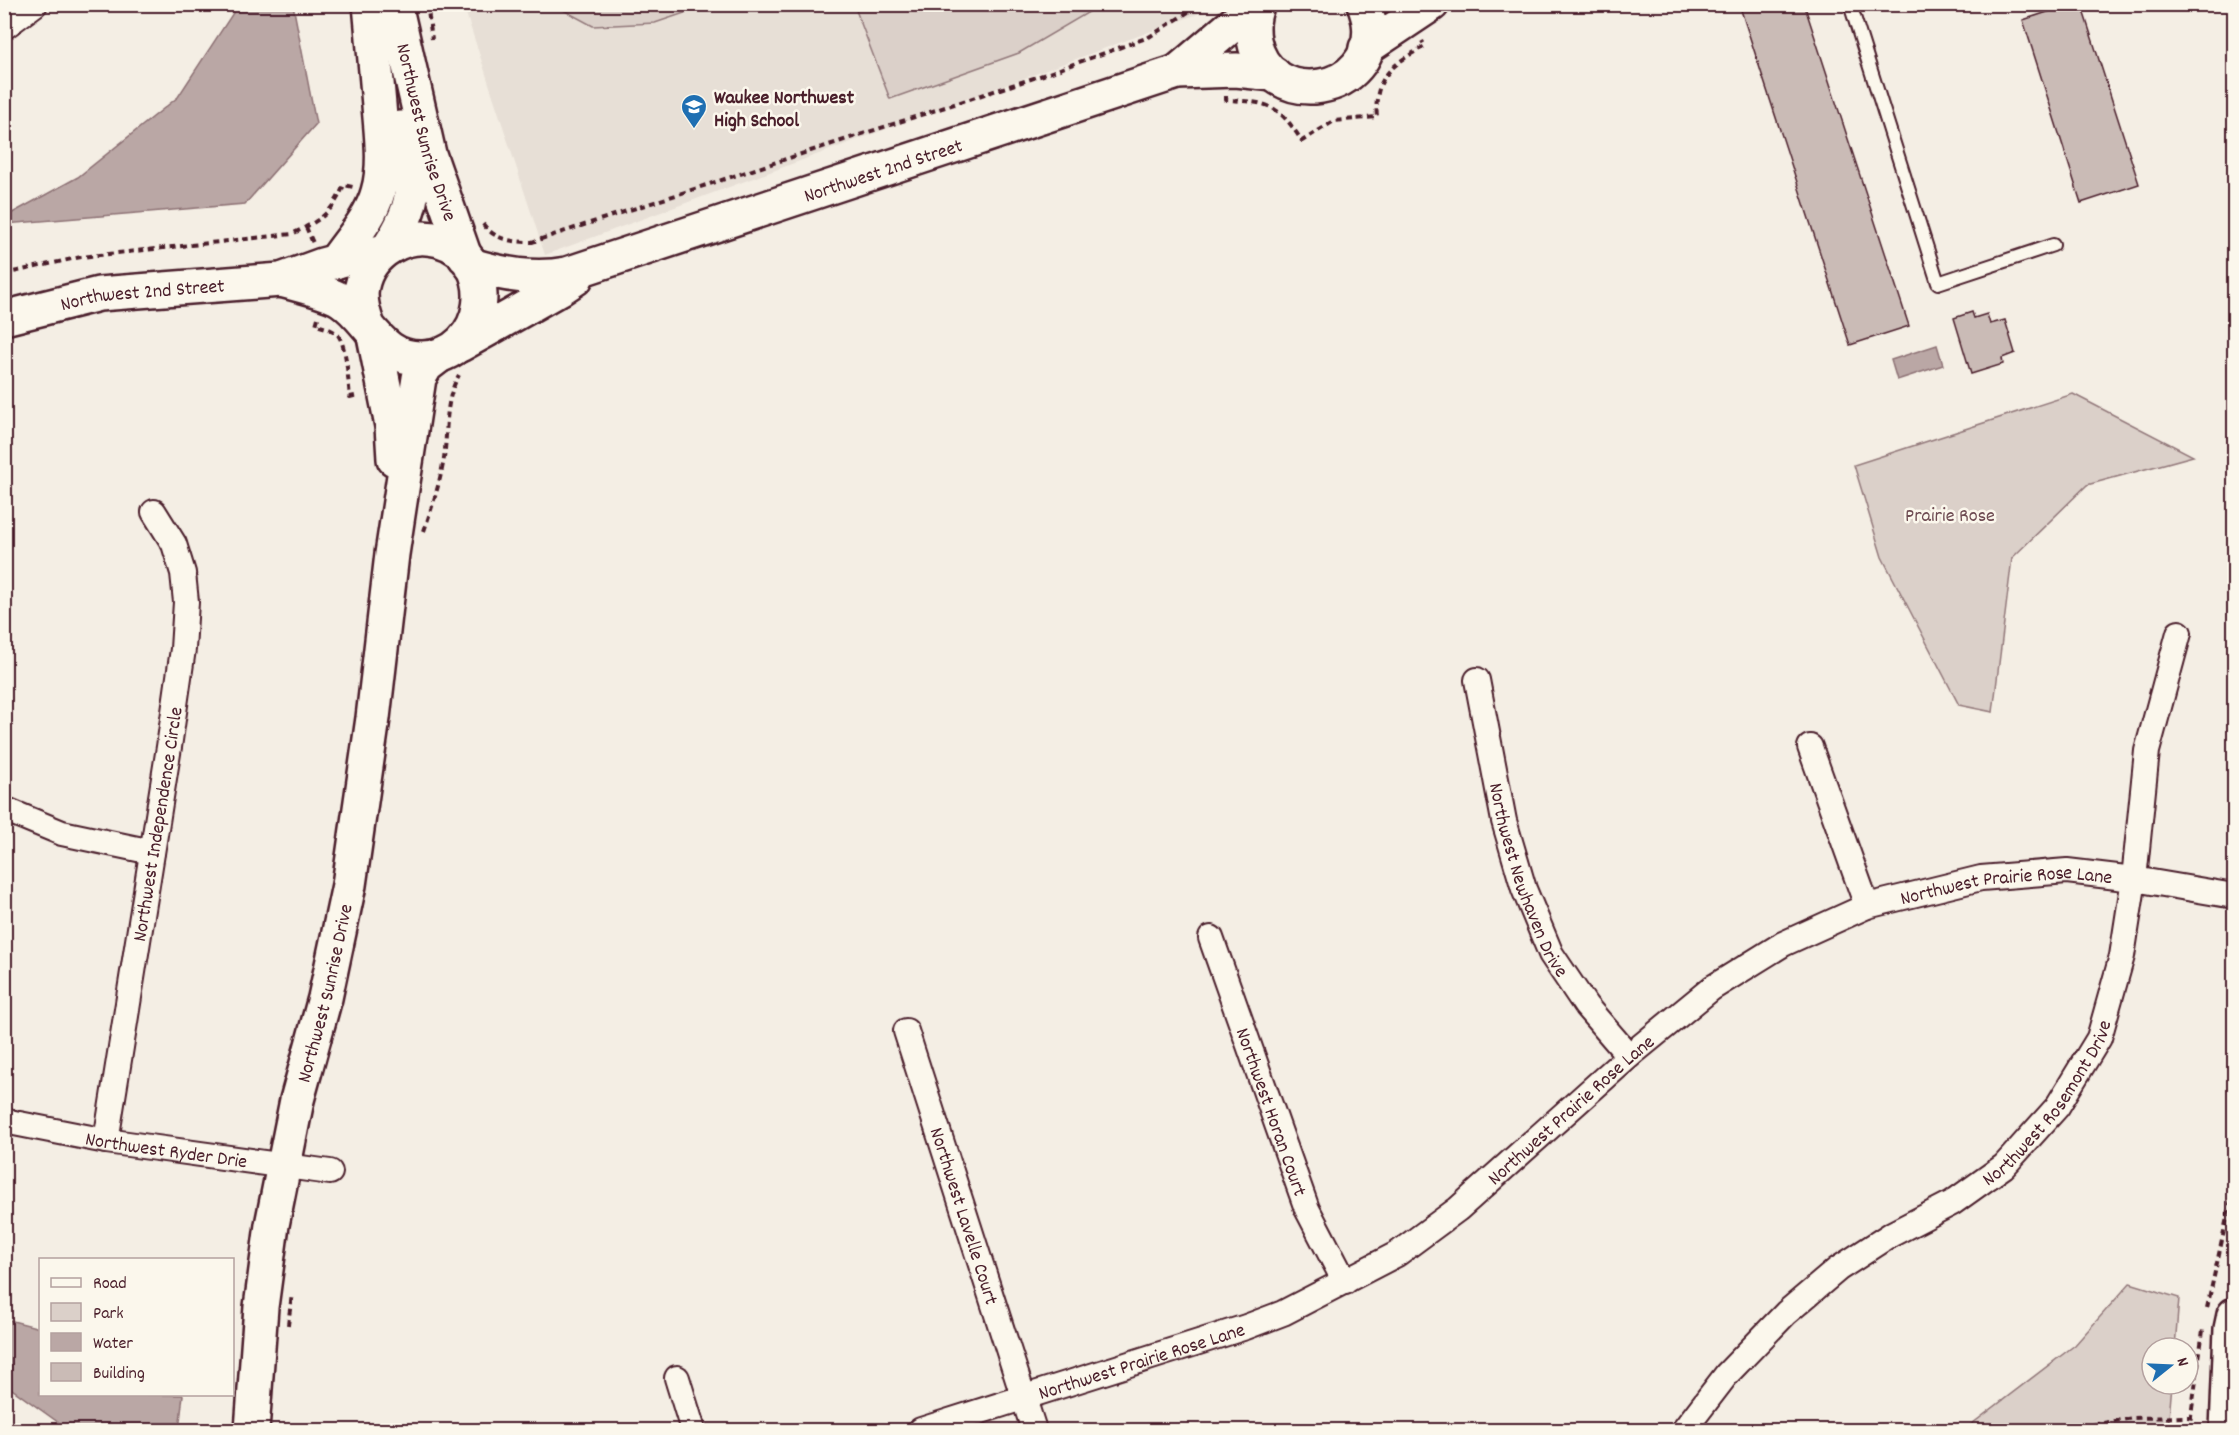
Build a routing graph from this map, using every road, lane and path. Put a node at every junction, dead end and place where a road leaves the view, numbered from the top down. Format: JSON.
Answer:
{"nodes":[{"id":1,"x":35,"y":4,"type":"edge"},
{"id":2,"x":370,"y":4,"type":"edge"},
{"id":3,"x":383,"y":4,"type":"edge"},
{"id":4,"x":395,"y":4,"type":"edge"},
{"id":5,"x":1201,"y":4,"type":"edge"},
{"id":6,"x":1258,"y":4,"type":"edge"},
{"id":7,"x":1364,"y":4,"type":"edge"},
{"id":8,"x":1432,"y":4,"type":"edge"},
{"id":9,"x":1850,"y":4,"type":"edge"},
{"id":10,"x":4,"y":27,"type":"edge"},
{"id":11,"x":1425,"y":45,"type":"dead end"},
{"id":12,"x":1366,"y":48,"type":"junction"},
{"id":13,"x":1177,"y":72,"type":"junction"},
{"id":14,"x":1274,"y":74,"type":"junction"},
{"id":15,"x":1226,"y":100,"type":"dead end"},
{"id":16,"x":344,"y":185,"type":"dead end"},
{"id":17,"x":480,"y":221,"type":"dead end"},
{"id":18,"x":2053,"y":245,"type":"dead end"},
{"id":19,"x":386,"y":249,"type":"junction"},
{"id":20,"x":468,"y":261,"type":"junction"},
{"id":21,"x":335,"y":262,"type":"junction"},
{"id":22,"x":590,"y":268,"type":"junction"},
{"id":23,"x":4,"y":274,"type":"edge"},
{"id":24,"x":281,"y":280,"type":"junction"},
{"id":25,"x":4,"y":318,"type":"edge"},
{"id":26,"x":316,"y":325,"type":"dead end"},
{"id":27,"x":371,"y":331,"type":"junction"},
{"id":28,"x":445,"y":353,"type":"junction"},
{"id":29,"x":350,"y":397,"type":"dead end"},
{"id":30,"x":154,"y":512,"type":"dead end"},
{"id":31,"x":392,"y":554,"type":"junction"},
{"id":32,"x":2179,"y":633,"type":"dead end"},
{"id":33,"x":1477,"y":681,"type":"dead end"},
{"id":34,"x":1810,"y":747,"type":"dead end"},
{"id":35,"x":4,"y":809,"type":"edge"},
{"id":36,"x":152,"y":852,"type":"junction"},
{"id":37,"x":2134,"y":879,"type":"junction"},
{"id":38,"x":2235,"y":896,"type":"edge"},
{"id":39,"x":1867,"y":906,"type":"junction"},
{"id":40,"x":1211,"y":938,"type":"dead end"},
{"id":41,"x":906,"y":1031,"type":"dead end"},
{"id":42,"x":1629,"y":1056,"type":"junction"},
{"id":43,"x":4,"y":1121,"type":"edge"},
{"id":44,"x":106,"y":1141,"type":"junction"},
{"id":45,"x":284,"y":1166,"type":"junction"},
{"id":46,"x":330,"y":1172,"type":"dead end"},
{"id":47,"x":1345,"y":1282,"type":"junction"},
{"id":48,"x":2235,"y":1315,"type":"edge"},
{"id":49,"x":677,"y":1378,"type":"dead end"},
{"id":50,"x":1023,"y":1398,"type":"junction"},
{"id":51,"x":2189,"y":1417,"type":"dead end"},
{"id":52,"x":252,"y":1431,"type":"edge"},
{"id":53,"x":693,"y":1431,"type":"edge"},
{"id":54,"x":921,"y":1431,"type":"edge"},
{"id":55,"x":1034,"y":1431,"type":"edge"},
{"id":56,"x":1684,"y":1431,"type":"edge"},
{"id":57,"x":2062,"y":1431,"type":"edge"},
{"id":58,"x":2227,"y":1431,"type":"edge"}],
"edges":[{"from":1,"to":10,"type":"street"},
{"from":2,"to":21,"type":"street"},
{"from":3,"to":19,"type":"street","name":"Northwest Sunrise Drive"},
{"from":4,"to":20,"type":"street","name":"Northwest Sunrise Drive"},
{"from":5,"to":17,"type":"path"},
{"from":6,"to":13,"type":"street","name":"Northwest 2nd Street"},
{"from":6,"to":14,"type":"street","name":"Northwest 2nd Street"},
{"from":7,"to":12,"type":"street","name":"Northwest 2nd Street"},
{"from":8,"to":12,"type":"street","name":"Northwest 2nd Street"},
{"from":9,"to":18,"type":"lane"},
{"from":11,"to":15,"type":"path"},
{"from":12,"to":14,"type":"street","name":"Northwest 2nd Street"},
{"from":13,"to":14,"type":"street","name":"Northwest 2nd Street"},
{"from":13,"to":22,"type":"street","name":"Northwest 2nd Street"},
{"from":16,"to":23,"type":"path"},
{"from":19,"to":20,"type":"street"},
{"from":19,"to":21,"type":"street","name":"Northwest 2nd Street"},
{"from":19,"to":27,"type":"street"},
{"from":20,"to":22,"type":"street","name":"Northwest 2nd Street"},
{"from":20,"to":28,"type":"street"},
{"from":21,"to":24,"type":"street","name":"Northwest 2nd Street"},
{"from":22,"to":28,"type":"street","name":"Northwest 2nd Street"},
{"from":24,"to":25,"type":"street","name":"Northwest 2nd Street"},
{"from":24,"to":27,"type":"street","name":"Northwest 2nd Street"},
{"from":26,"to":29,"type":"path"},
{"from":27,"to":28,"type":"street"},
{"from":27,"to":31,"type":"street","name":"Northwest Sunrise Drive"},
{"from":28,"to":31,"type":"street","name":"Northwest Sunrise Drive"},
{"from":30,"to":36,"type":"street","name":"Northwest Independence Circle"},
{"from":31,"to":45,"type":"street","name":"Northwest Sunrise Drive"},
{"from":32,"to":37,"type":"street","name":"Northwest Rosemont Drive"},
{"from":33,"to":42,"type":"street","name":"Northwest Newhaven Drive"},
{"from":34,"to":39,"type":"street"},
{"from":35,"to":36,"type":"street"},
{"from":36,"to":44,"type":"street","name":"Northwest Independence Circle"},
{"from":37,"to":38,"type":"street","name":"Northwest Prairie Rose Lane"},
{"from":37,"to":39,"type":"street","name":"Northwest Prairie Rose Lane"},
{"from":37,"to":56,"type":"street","name":"Northwest Rosemont Drive"},
{"from":39,"to":42,"type":"street","name":"Northwest Prairie Rose Lane"},
{"from":40,"to":47,"type":"street","name":"Northwest Horan Court"},
{"from":41,"to":50,"type":"street","name":"Northwest Lavelle Court"},
{"from":42,"to":47,"type":"street","name":"Northwest Prairie Rose Lane"},
{"from":43,"to":44,"type":"street","name":"Northwest Ryder Drie"},
{"from":44,"to":45,"type":"street","name":"Northwest Ryder Drie"},
{"from":45,"to":46,"type":"street","name":"Northwest Ryder Drie"},
{"from":45,"to":52,"type":"street","name":"Northwest Sunrise Drive"},
{"from":47,"to":50,"type":"street","name":"Northwest Prairie Rose Lane"},
{"from":48,"to":58,"type":"street"},
{"from":49,"to":53,"type":"street"},
{"from":50,"to":54,"type":"street","name":"Northwest Prairie Rose Lane"},
{"from":50,"to":55,"type":"street","name":"Northwest Lavelle Court"},
{"from":51,"to":57,"type":"path"}]}
